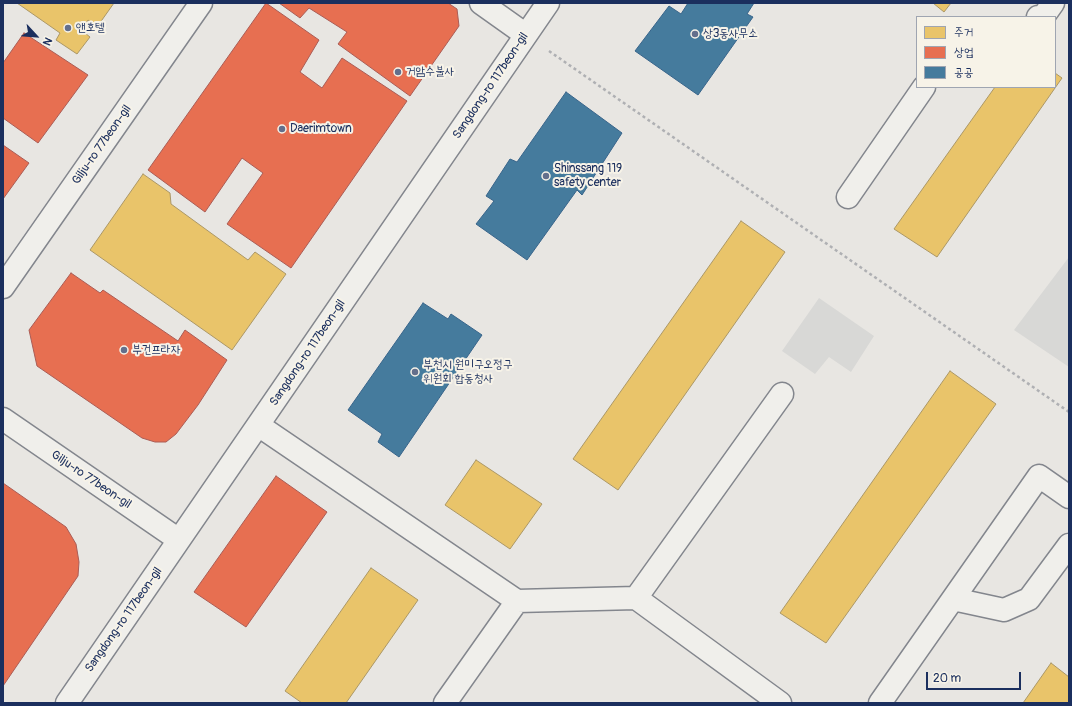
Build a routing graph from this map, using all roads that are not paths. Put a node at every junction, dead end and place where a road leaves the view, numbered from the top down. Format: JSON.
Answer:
{"nodes":[{"id":1,"x":201,"y":3,"type":"edge"},
{"id":2,"x":481,"y":3,"type":"edge"},
{"id":3,"x":548,"y":3,"type":"edge"},
{"id":4,"x":1053,"y":3,"type":"edge"},
{"id":5,"x":1044,"y":16,"type":"edge"},
{"id":6,"x":526,"y":35,"type":"junction"},
{"id":7,"x":923,"y":88,"type":"edge"},
{"id":8,"x":848,"y":197,"type":"dead end"},
{"id":9,"x":3,"y":287,"type":"edge"},
{"id":10,"x":782,"y":394,"type":"dead end"},
{"id":11,"x":3,"y":419,"type":"edge"},
{"id":12,"x":258,"y":425,"type":"junction"},
{"id":13,"x":1069,"y":497,"type":"edge"},
{"id":14,"x":179,"y":540,"type":"junction"},
{"id":15,"x":1069,"y":544,"type":"edge"},
{"id":16,"x":636,"y":598,"type":"junction"},
{"id":17,"x":953,"y":599,"type":"junction"},
{"id":18,"x":517,"y":601,"type":"junction"},
{"id":19,"x":67,"y":703,"type":"edge"},
{"id":20,"x":445,"y":703,"type":"edge"},
{"id":21,"x":780,"y":703,"type":"edge"},
{"id":22,"x":880,"y":703,"type":"edge"}],
"edges":[{"from":1,"to":9,"type":"street","name":"Gilju-ro 77beon-gil"},
{"from":2,"to":6,"type":"street"},
{"from":3,"to":6,"type":"street","name":"Sangdong-ro 117beon-gil"},
{"from":4,"to":5,"type":"street"},
{"from":6,"to":12,"type":"street","name":"Sangdong-ro 117beon-gil"},
{"from":7,"to":8,"type":"street"},
{"from":10,"to":16,"type":"street"},
{"from":11,"to":14,"type":"street","name":"Gilju-ro 77beon-gil"},
{"from":12,"to":14,"type":"street","name":"Sangdong-ro 117beon-gil"},
{"from":12,"to":18,"type":"street"},
{"from":13,"to":17,"type":"street"},
{"from":14,"to":19,"type":"street","name":"Sangdong-ro 117beon-gil"},
{"from":15,"to":17,"type":"street"},
{"from":16,"to":18,"type":"street"},
{"from":16,"to":21,"type":"street"},
{"from":17,"to":22,"type":"street"},
{"from":18,"to":20,"type":"street"}]}
